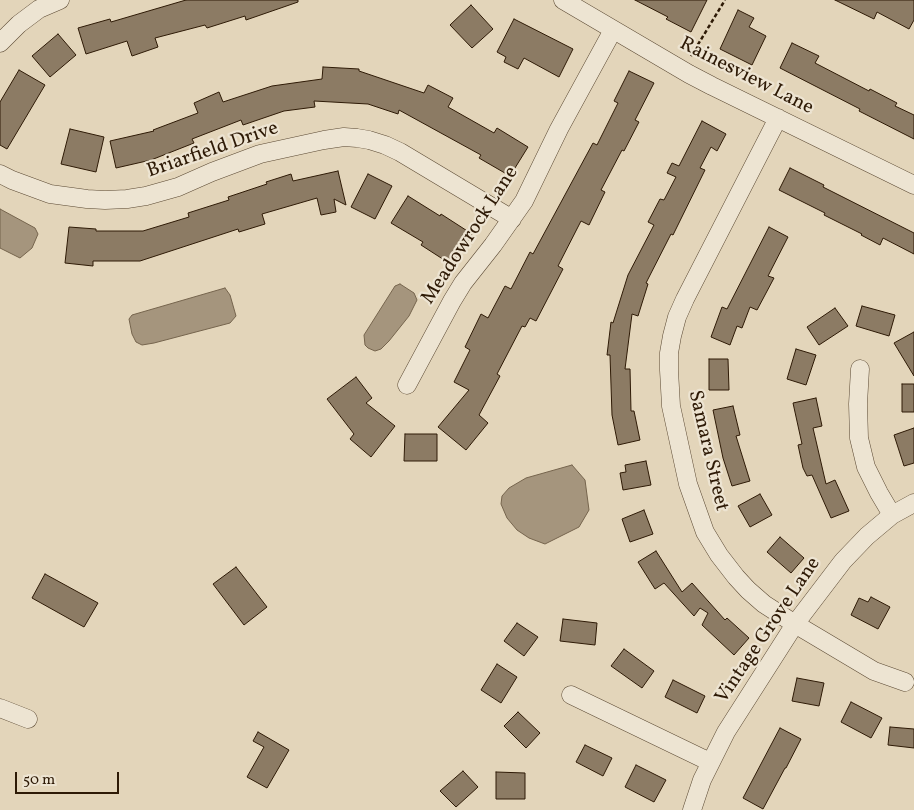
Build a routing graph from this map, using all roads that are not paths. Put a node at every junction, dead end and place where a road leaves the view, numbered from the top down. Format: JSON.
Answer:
{"nodes":[{"id":1,"x":562,"y":0,"type":"edge"},
{"id":2,"x":54,"y":1,"type":"edge"},
{"id":3,"x":613,"y":30,"type":"junction"},
{"id":4,"x":0,"y":43,"type":"edge"},
{"id":5,"x":778,"y":118,"type":"junction"},
{"id":6,"x":0,"y":174,"type":"edge"},
{"id":7,"x":914,"y":185,"type":"edge"},
{"id":8,"x":512,"y":219,"type":"junction"},
{"id":9,"x":860,"y":369,"type":"dead end"},
{"id":10,"x":407,"y":385,"type":"dead end"},
{"id":11,"x":914,"y":503,"type":"edge"},
{"id":12,"x":892,"y":515,"type":"junction"},
{"id":13,"x":794,"y":624,"type":"junction"},
{"id":14,"x":905,"y":682,"type":"dead end"},
{"id":15,"x":571,"y":695,"type":"dead end"},
{"id":16,"x":0,"y":708,"type":"edge"},
{"id":17,"x":28,"y":719,"type":"dead end"},
{"id":18,"x":710,"y":762,"type":"junction"},
{"id":19,"x":692,"y":810,"type":"edge"}],
"edges":[{"from":1,"to":3,"type":"street","name":"Rainesview Lane"},
{"from":2,"to":4,"type":"street"},
{"from":3,"to":5,"type":"street","name":"Rainesview Lane"},
{"from":3,"to":8,"type":"street","name":"Meadowrock Lane"},
{"from":5,"to":7,"type":"street","name":"Rainesview Lane"},
{"from":5,"to":13,"type":"street","name":"Samara Street"},
{"from":6,"to":8,"type":"street","name":"Briarfield Drive"},
{"from":8,"to":10,"type":"street","name":"Meadowrock Lane"},
{"from":9,"to":12,"type":"street"},
{"from":11,"to":12,"type":"street","name":"Vintage Grove Lane"},
{"from":12,"to":13,"type":"street","name":"Vintage Grove Lane"},
{"from":13,"to":14,"type":"street","name":"Samara Street"},
{"from":13,"to":18,"type":"street","name":"Vintage Grove Lane"},
{"from":15,"to":18,"type":"street"},
{"from":16,"to":17,"type":"street"},
{"from":18,"to":19,"type":"street","name":"Vintage Grove Lane"}]}
